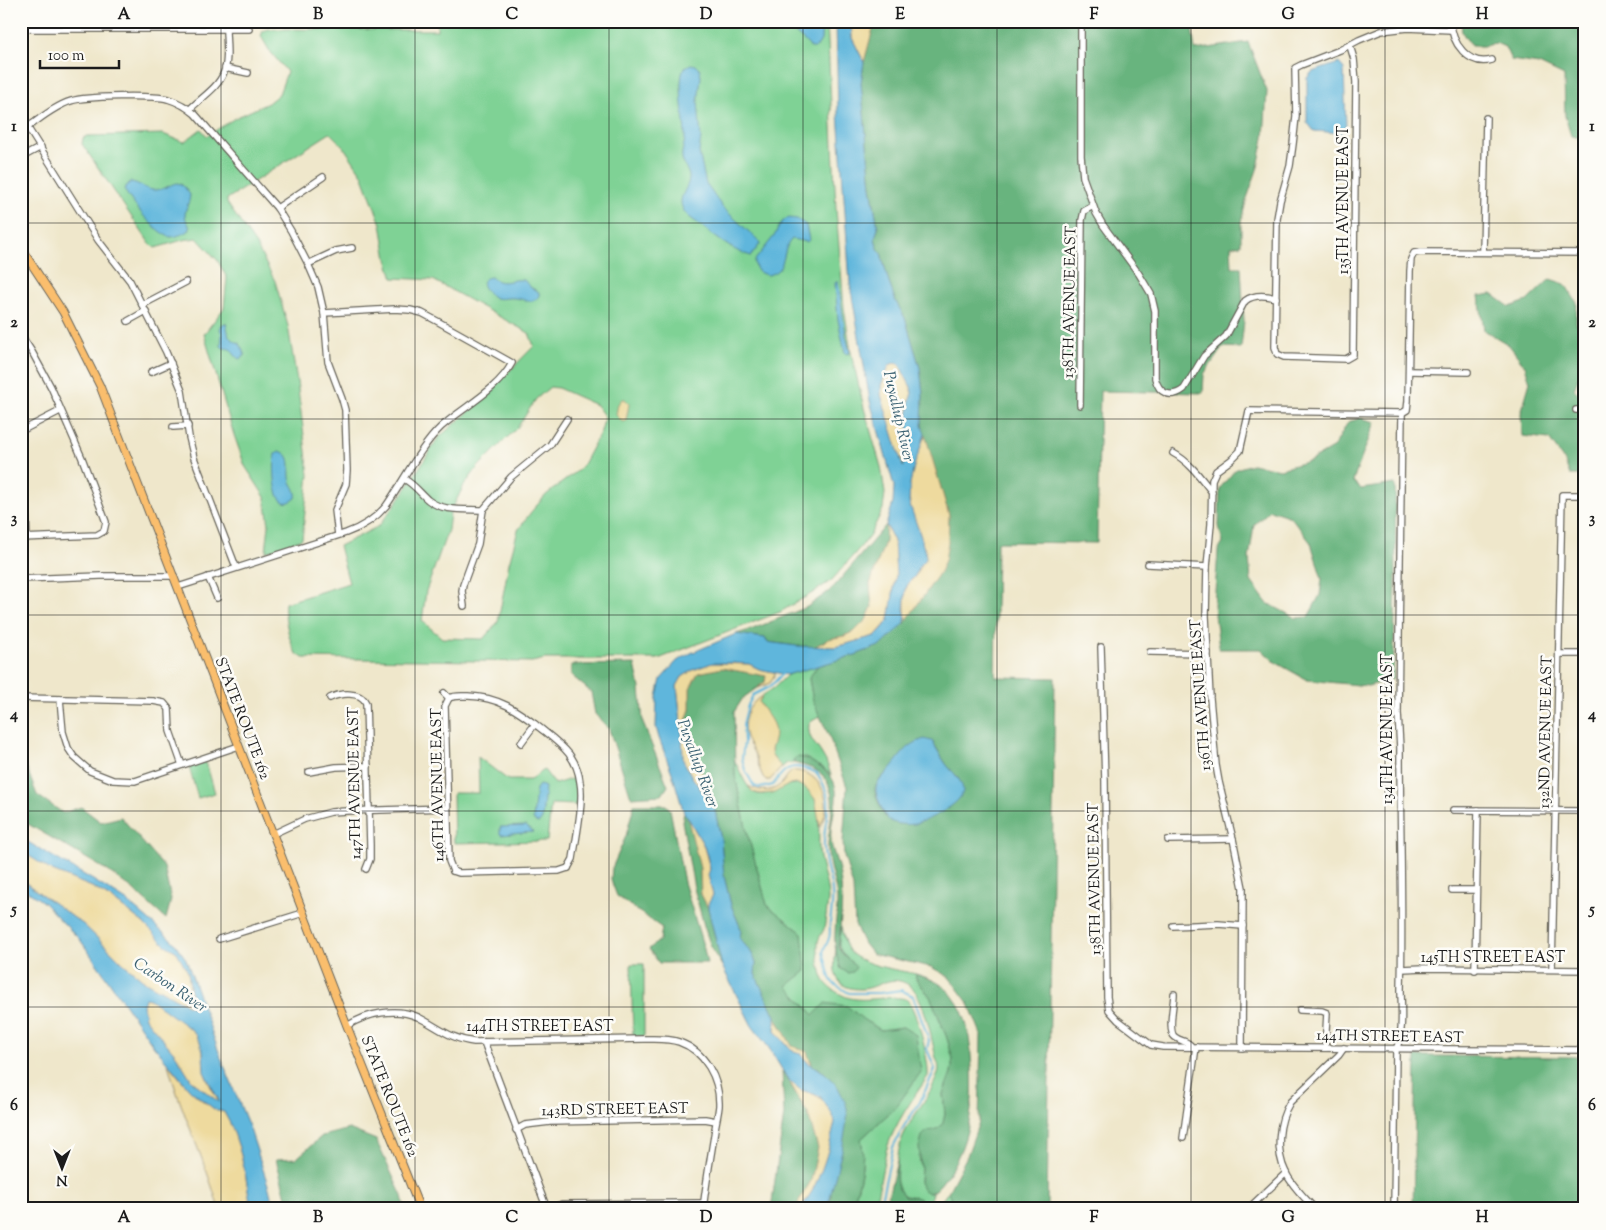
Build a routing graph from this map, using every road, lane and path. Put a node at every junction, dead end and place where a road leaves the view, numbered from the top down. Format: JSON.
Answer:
{"nodes":[{"id":1,"x":1081,"y":21,"type":"edge"},
{"id":2,"x":1451,"y":21,"type":"edge"},
{"id":3,"x":1407,"y":24,"type":"edge"},
{"id":4,"x":21,"y":28,"type":"edge"},
{"id":5,"x":226,"y":29,"type":"junction"},
{"id":6,"x":249,"y":29,"type":"dead end"},
{"id":7,"x":1451,"y":30,"type":"junction"},
{"id":8,"x":1350,"y":46,"type":"junction"},
{"id":9,"x":1492,"y":60,"type":"dead end"},
{"id":10,"x":225,"y":68,"type":"junction"},
{"id":11,"x":248,"y":73,"type":"dead end"},
{"id":12,"x":190,"y":110,"type":"junction"},
{"id":13,"x":21,"y":117,"type":"edge"},
{"id":14,"x":1486,"y":118,"type":"dead end"},
{"id":15,"x":28,"y":127,"type":"junction"},
{"id":16,"x":41,"y":147,"type":"junction"},
{"id":17,"x":24,"y":156,"type":"dead end"},
{"id":18,"x":324,"y":177,"type":"dead end"},
{"id":19,"x":1093,"y":206,"type":"junction"},
{"id":20,"x":277,"y":208,"type":"junction"},
{"id":21,"x":21,"y":248,"type":"edge"},
{"id":22,"x":352,"y":248,"type":"dead end"},
{"id":23,"x":1483,"y":252,"type":"junction"},
{"id":24,"x":1585,"y":253,"type":"edge"},
{"id":25,"x":308,"y":264,"type":"junction"},
{"id":26,"x":186,"y":282,"type":"dead end"},
{"id":27,"x":1276,"y":298,"type":"junction"},
{"id":28,"x":142,"y":305,"type":"junction"},
{"id":29,"x":146,"y":312,"type":"junction"},
{"id":30,"x":324,"y":313,"type":"junction"},
{"id":31,"x":128,"y":321,"type":"dead end"},
{"id":32,"x":21,"y":335,"type":"edge"},
{"id":33,"x":171,"y":363,"type":"junction"},
{"id":34,"x":1409,"y":371,"type":"junction"},
{"id":35,"x":152,"y":372,"type":"dead end"},
{"id":36,"x":1468,"y":372,"type":"dead end"},
{"id":37,"x":1080,"y":405,"type":"dead end"},
{"id":38,"x":60,"y":410,"type":"junction"},
{"id":39,"x":1576,"y":410,"type":"dead end"},
{"id":40,"x":1585,"y":410,"type":"edge"},
{"id":41,"x":1402,"y":413,"type":"junction"},
{"id":42,"x":567,"y":419,"type":"dead end"},
{"id":43,"x":188,"y":426,"type":"junction"},
{"id":44,"x":173,"y":428,"type":"dead end"},
{"id":45,"x":21,"y":431,"type":"edge"},
{"id":46,"x":1173,"y":453,"type":"dead end"},
{"id":47,"x":404,"y":479,"type":"junction"},
{"id":48,"x":1212,"y":492,"type":"junction"},
{"id":49,"x":1585,"y":495,"type":"edge"},
{"id":50,"x":483,"y":510,"type":"junction"},
{"id":51,"x":26,"y":514,"type":"dead end"},
{"id":52,"x":338,"y":535,"type":"junction"},
{"id":53,"x":24,"y":538,"type":"edge"},
{"id":54,"x":1148,"y":564,"type":"dead end"},
{"id":55,"x":236,"y":567,"type":"junction"},
{"id":56,"x":1208,"y":567,"type":"junction"},
{"id":57,"x":174,"y":576,"type":"junction"},
{"id":58,"x":208,"y":577,"type":"junction"},
{"id":59,"x":21,"y":579,"type":"edge"},
{"id":60,"x":178,"y":587,"type":"junction"},
{"id":61,"x":217,"y":598,"type":"dead end"},
{"id":62,"x":464,"y":606,"type":"dead end"},
{"id":63,"x":1101,"y":647,"type":"dead end"},
{"id":64,"x":1150,"y":652,"type":"dead end"},
{"id":65,"x":1208,"y":653,"type":"junction"},
{"id":66,"x":1559,"y":654,"type":"junction"},
{"id":67,"x":1585,"y":654,"type":"edge"},
{"id":68,"x":444,"y":693,"type":"dead end"},
{"id":69,"x":21,"y":698,"type":"edge"},
{"id":70,"x":330,"y":698,"type":"dead end"},
{"id":71,"x":449,"y":698,"type":"junction"},
{"id":72,"x":60,"y":699,"type":"junction"},
{"id":73,"x":535,"y":724,"type":"junction"},
{"id":74,"x":520,"y":743,"type":"dead end"},
{"id":75,"x":239,"y":746,"type":"junction"},
{"id":76,"x":182,"y":765,"type":"junction"},
{"id":77,"x":368,"y":766,"type":"junction"},
{"id":78,"x":309,"y":772,"type":"dead end"},
{"id":79,"x":447,"y":808,"type":"junction"},
{"id":80,"x":369,"y":810,"type":"junction"},
{"id":81,"x":1453,"y":810,"type":"dead end"},
{"id":82,"x":1478,"y":810,"type":"junction"},
{"id":83,"x":1556,"y":811,"type":"junction"},
{"id":84,"x":1585,"y":811,"type":"edge"},
{"id":85,"x":273,"y":834,"type":"junction"},
{"id":86,"x":1234,"y":839,"type":"junction"},
{"id":87,"x":1168,"y":840,"type":"dead end"},
{"id":88,"x":366,"y":869,"type":"dead end"},
{"id":89,"x":1452,"y":890,"type":"dead end"},
{"id":90,"x":1476,"y":890,"type":"junction"},
{"id":91,"x":304,"y":913,"type":"junction"},
{"id":92,"x":1173,"y":926,"type":"dead end"},
{"id":93,"x":1243,"y":926,"type":"junction"},
{"id":94,"x":219,"y":939,"type":"dead end"},
{"id":95,"x":1402,"y":969,"type":"junction"},
{"id":96,"x":1475,"y":970,"type":"junction"},
{"id":97,"x":1552,"y":970,"type":"junction"},
{"id":98,"x":1585,"y":970,"type":"edge"},
{"id":99,"x":1174,"y":994,"type":"dead end"},
{"id":100,"x":1300,"y":1010,"type":"dead end"},
{"id":101,"x":347,"y":1026,"type":"junction"},
{"id":102,"x":484,"y":1042,"type":"junction"},
{"id":103,"x":1194,"y":1047,"type":"junction"},
{"id":104,"x":1242,"y":1048,"type":"junction"},
{"id":105,"x":1325,"y":1048,"type":"junction"},
{"id":106,"x":1344,"y":1048,"type":"junction"},
{"id":107,"x":1396,"y":1049,"type":"junction"},
{"id":108,"x":1585,"y":1050,"type":"edge"},
{"id":109,"x":716,"y":1121,"type":"junction"},
{"id":110,"x":516,"y":1130,"type":"junction"},
{"id":111,"x":1183,"y":1138,"type":"dead end"},
{"id":112,"x":1286,"y":1173,"type":"junction"},
{"id":113,"x":703,"y":1206,"type":"edge"},
{"id":114,"x":420,"y":1209,"type":"edge"},
{"id":115,"x":548,"y":1209,"type":"edge"},
{"id":116,"x":1248,"y":1209,"type":"edge"},
{"id":117,"x":1315,"y":1209,"type":"edge"},
{"id":118,"x":1394,"y":1209,"type":"edge"}],
"edges":[{"from":1,"to":19,"type":"street","name":"138TH AVENUE EAST"},
{"from":2,"to":7,"type":"street"},
{"from":3,"to":7,"type":"street"},
{"from":3,"to":8,"type":"street"},
{"from":4,"to":5,"type":"street"},
{"from":5,"to":6,"type":"street"},
{"from":5,"to":10,"type":"street"},
{"from":7,"to":9,"type":"street"},
{"from":8,"to":27,"type":"street"},
{"from":8,"to":27,"type":"street","name":"135TH AVENUE EAST"},
{"from":10,"to":11,"type":"street"},
{"from":10,"to":12,"type":"street"},
{"from":12,"to":15,"type":"street"},
{"from":12,"to":20,"type":"street"},
{"from":13,"to":15,"type":"street"},
{"from":14,"to":23,"type":"street"},
{"from":15,"to":16,"type":"street"},
{"from":16,"to":17,"type":"street"},
{"from":16,"to":28,"type":"street"},
{"from":18,"to":20,"type":"street"},
{"from":19,"to":27,"type":"street","name":"138TH AVENUE EAST"},
{"from":19,"to":37,"type":"street","name":"138TH AVENUE EAST"},
{"from":20,"to":25,"type":"street"},
{"from":21,"to":57,"type":"main road","name":"STATE ROUTE 162"},
{"from":22,"to":25,"type":"street"},
{"from":23,"to":24,"type":"street"},
{"from":23,"to":34,"type":"street","name":"134TH AVENUE EAST"},
{"from":25,"to":30,"type":"street"},
{"from":26,"to":28,"type":"street"},
{"from":28,"to":29,"type":"street"},
{"from":29,"to":31,"type":"street"},
{"from":29,"to":33,"type":"street"},
{"from":30,"to":47,"type":"street"},
{"from":30,"to":52,"type":"street"},
{"from":32,"to":38,"type":"street"},
{"from":33,"to":35,"type":"street"},
{"from":33,"to":43,"type":"street"},
{"from":34,"to":36,"type":"street"},
{"from":34,"to":41,"type":"street","name":"134TH AVENUE EAST"},
{"from":38,"to":45,"type":"street"},
{"from":38,"to":53,"type":"street"},
{"from":39,"to":40,"type":"street"},
{"from":41,"to":48,"type":"street","name":"136TH AVENUE EAST"},
{"from":41,"to":95,"type":"street","name":"134TH AVENUE EAST"},
{"from":42,"to":50,"type":"street"},
{"from":43,"to":44,"type":"street"},
{"from":43,"to":55,"type":"street"},
{"from":46,"to":48,"type":"street"},
{"from":47,"to":50,"type":"street"},
{"from":47,"to":52,"type":"street"},
{"from":48,"to":56,"type":"street","name":"136TH AVENUE EAST"},
{"from":49,"to":66,"type":"street","name":"132ND AVENUE EAST"},
{"from":50,"to":62,"type":"street"},
{"from":51,"to":53,"type":"street"},
{"from":52,"to":55,"type":"street"},
{"from":54,"to":56,"type":"street"},
{"from":55,"to":58,"type":"street"},
{"from":56,"to":65,"type":"street","name":"136TH AVENUE EAST"},
{"from":57,"to":59,"type":"street"},
{"from":57,"to":60,"type":"main road","name":"STATE ROUTE 162"},
{"from":58,"to":60,"type":"street"},
{"from":58,"to":61,"type":"street"},
{"from":60,"to":75,"type":"main road","name":"STATE ROUTE 162"},
{"from":63,"to":103,"type":"street","name":"138TH AVENUE EAST"},
{"from":64,"to":65,"type":"street"},
{"from":65,"to":86,"type":"street","name":"136TH AVENUE EAST"},
{"from":66,"to":67,"type":"street"},
{"from":66,"to":83,"type":"street","name":"132ND AVENUE EAST"},
{"from":68,"to":71,"type":"street"},
{"from":69,"to":72,"type":"street"},
{"from":70,"to":77,"type":"street","name":"147TH AVENUE EAST"},
{"from":71,"to":73,"type":"street"},
{"from":71,"to":79,"type":"street","name":"146TH AVENUE EAST"},
{"from":72,"to":76,"type":"street"},
{"from":72,"to":76,"type":"street"},
{"from":73,"to":74,"type":"street"},
{"from":73,"to":79,"type":"street","name":"146TH AVENUE EAST"},
{"from":75,"to":76,"type":"street"},
{"from":75,"to":85,"type":"main road","name":"STATE ROUTE 162"},
{"from":77,"to":78,"type":"street"},
{"from":77,"to":80,"type":"street","name":"147TH AVENUE EAST"},
{"from":79,"to":80,"type":"street"},
{"from":80,"to":85,"type":"street"},
{"from":80,"to":88,"type":"street","name":"147TH AVENUE EAST"},
{"from":81,"to":82,"type":"street"},
{"from":82,"to":83,"type":"street"},
{"from":82,"to":90,"type":"street"},
{"from":83,"to":84,"type":"street"},
{"from":83,"to":97,"type":"street","name":"132ND AVENUE EAST"},
{"from":85,"to":91,"type":"main road","name":"STATE ROUTE 162"},
{"from":86,"to":87,"type":"street"},
{"from":86,"to":93,"type":"street","name":"136TH AVENUE EAST"},
{"from":89,"to":90,"type":"street"},
{"from":90,"to":96,"type":"street"},
{"from":91,"to":94,"type":"street"},
{"from":91,"to":101,"type":"main road","name":"STATE ROUTE 162"},
{"from":92,"to":93,"type":"street"},
{"from":93,"to":104,"type":"street","name":"136TH AVENUE EAST"},
{"from":95,"to":96,"type":"street","name":"145TH STREET EAST"},
{"from":95,"to":107,"type":"street","name":"134TH AVENUE EAST"},
{"from":96,"to":97,"type":"street","name":"145TH STREET EAST"},
{"from":97,"to":98,"type":"street","name":"145TH STREET EAST"},
{"from":99,"to":103,"type":"street"},
{"from":100,"to":105,"type":"street"},
{"from":101,"to":102,"type":"street","name":"144TH STREET EAST"},
{"from":101,"to":114,"type":"main road","name":"STATE ROUTE 162"},
{"from":102,"to":109,"type":"street","name":"144TH STREET EAST"},
{"from":102,"to":110,"type":"street"},
{"from":103,"to":104,"type":"street","name":"144TH STREET EAST"},
{"from":103,"to":111,"type":"street"},
{"from":104,"to":105,"type":"street","name":"144TH STREET EAST"},
{"from":105,"to":106,"type":"street","name":"144TH STREET EAST"},
{"from":106,"to":107,"type":"street","name":"144TH STREET EAST"},
{"from":106,"to":112,"type":"street"},
{"from":107,"to":108,"type":"street","name":"144TH STREET EAST"},
{"from":107,"to":118,"type":"street","name":"134TH AVENUE EAST"},
{"from":109,"to":110,"type":"street","name":"143RD STREET EAST"},
{"from":109,"to":113,"type":"street"},
{"from":110,"to":115,"type":"street"},
{"from":112,"to":116,"type":"street"},
{"from":112,"to":117,"type":"street"},
{"from":113,"to":115,"type":"street"}]}
